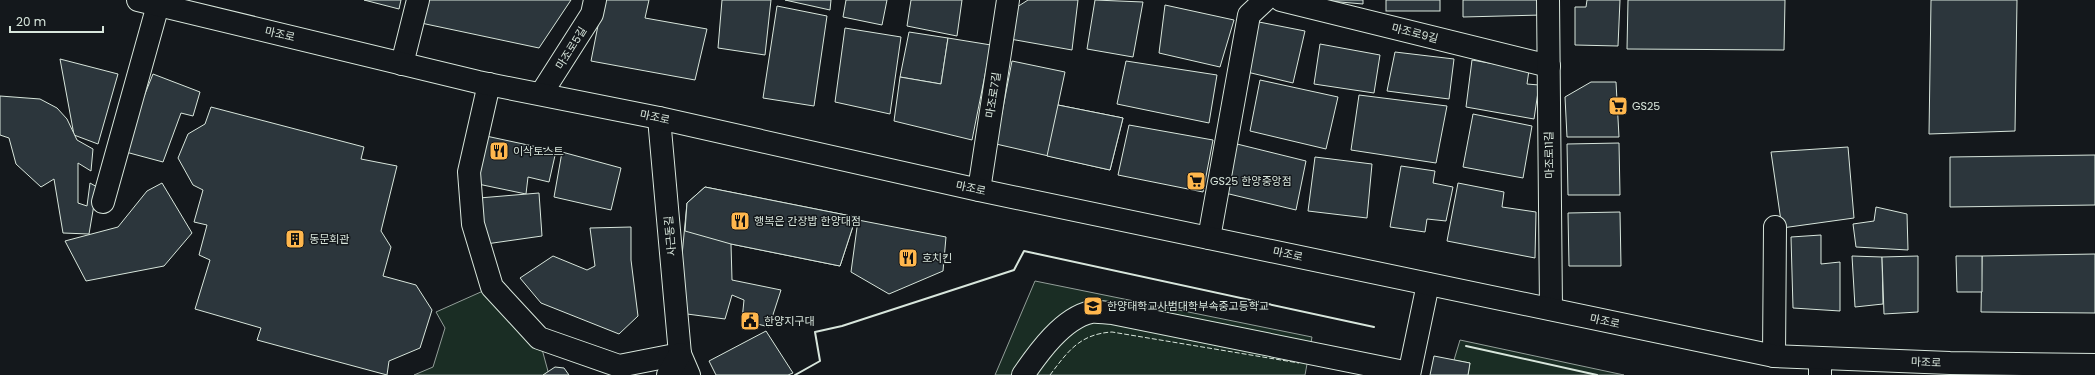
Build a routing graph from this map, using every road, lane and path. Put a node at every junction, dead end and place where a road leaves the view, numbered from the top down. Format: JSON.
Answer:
{"nodes":[{"id":1,"x":418,"y":0,"type":"edge"},
{"id":2,"x":595,"y":0,"type":"edge"},
{"id":3,"x":1008,"y":0,"type":"edge"},
{"id":4,"x":1265,"y":0,"type":"edge"},
{"id":5,"x":1281,"y":0,"type":"edge"},
{"id":6,"x":1548,"y":0,"type":"edge"},
{"id":7,"x":148,"y":2,"type":"edge"},
{"id":8,"x":402,"y":64,"type":"junction"},
{"id":9,"x":1549,"y":66,"type":"junction"},
{"id":10,"x":489,"y":84,"type":"junction"},
{"id":11,"x":541,"y":94,"type":"junction"},
{"id":12,"x":659,"y":118,"type":"junction"},
{"id":13,"x":979,"y":190,"type":"junction"},
{"id":14,"x":103,"y":202,"type":"dead end"},
{"id":15,"x":1775,"y":227,"type":"dead end"},
{"id":16,"x":1209,"y":238,"type":"junction"},
{"id":17,"x":1428,"y":284,"type":"junction"},
{"id":18,"x":1551,"y":309,"type":"junction"},
{"id":19,"x":680,"y":354,"type":"junction"},
{"id":20,"x":1774,"y":356,"type":"junction"},
{"id":21,"x":1820,"y":367,"type":"edge"},
{"id":22,"x":2094,"y":368,"type":"edge"},
{"id":23,"x":616,"y":370,"type":"edge"},
{"id":24,"x":1409,"y":374,"type":"edge"},
{"id":25,"x":668,"y":375,"type":"edge"},
{"id":26,"x":689,"y":375,"type":"edge"},
{"id":27,"x":1023,"y":375,"type":"edge"}],
"edges":[{"from":1,"to":8,"type":"street"},
{"from":2,"to":11,"type":"street","name":"마조로5길"},
{"from":3,"to":13,"type":"street","name":"마조로7길"},
{"from":4,"to":16,"type":"street"},
{"from":5,"to":9,"type":"street","name":"마조로9길"},
{"from":6,"to":9,"type":"street","name":"마조로11길"},
{"from":7,"to":8,"type":"street","name":"마조로"},
{"from":7,"to":14,"type":"street","name":"마조로"},
{"from":8,"to":10,"type":"street","name":"마조로"},
{"from":9,"to":18,"type":"street","name":"마조로11길"},
{"from":10,"to":11,"type":"street","name":"마조로"},
{"from":10,"to":23,"type":"street"},
{"from":11,"to":12,"type":"street","name":"마조로"},
{"from":12,"to":13,"type":"street","name":"마조로"},
{"from":12,"to":19,"type":"street","name":"사근동길"},
{"from":13,"to":16,"type":"street","name":"마조로"},
{"from":15,"to":20,"type":"street"},
{"from":16,"to":17,"type":"street","name":"마조로"},
{"from":17,"to":18,"type":"street","name":"마조로"},
{"from":17,"to":24,"type":"street"},
{"from":18,"to":20,"type":"street","name":"마조로"},
{"from":19,"to":23,"type":"street"},
{"from":19,"to":25,"type":"street"},
{"from":19,"to":26,"type":"street","name":"사근동길"},
{"from":20,"to":21,"type":"street","name":"마조로"},
{"from":21,"to":22,"type":"street","name":"마조로"},
{"from":24,"to":27,"type":"street"}]}
